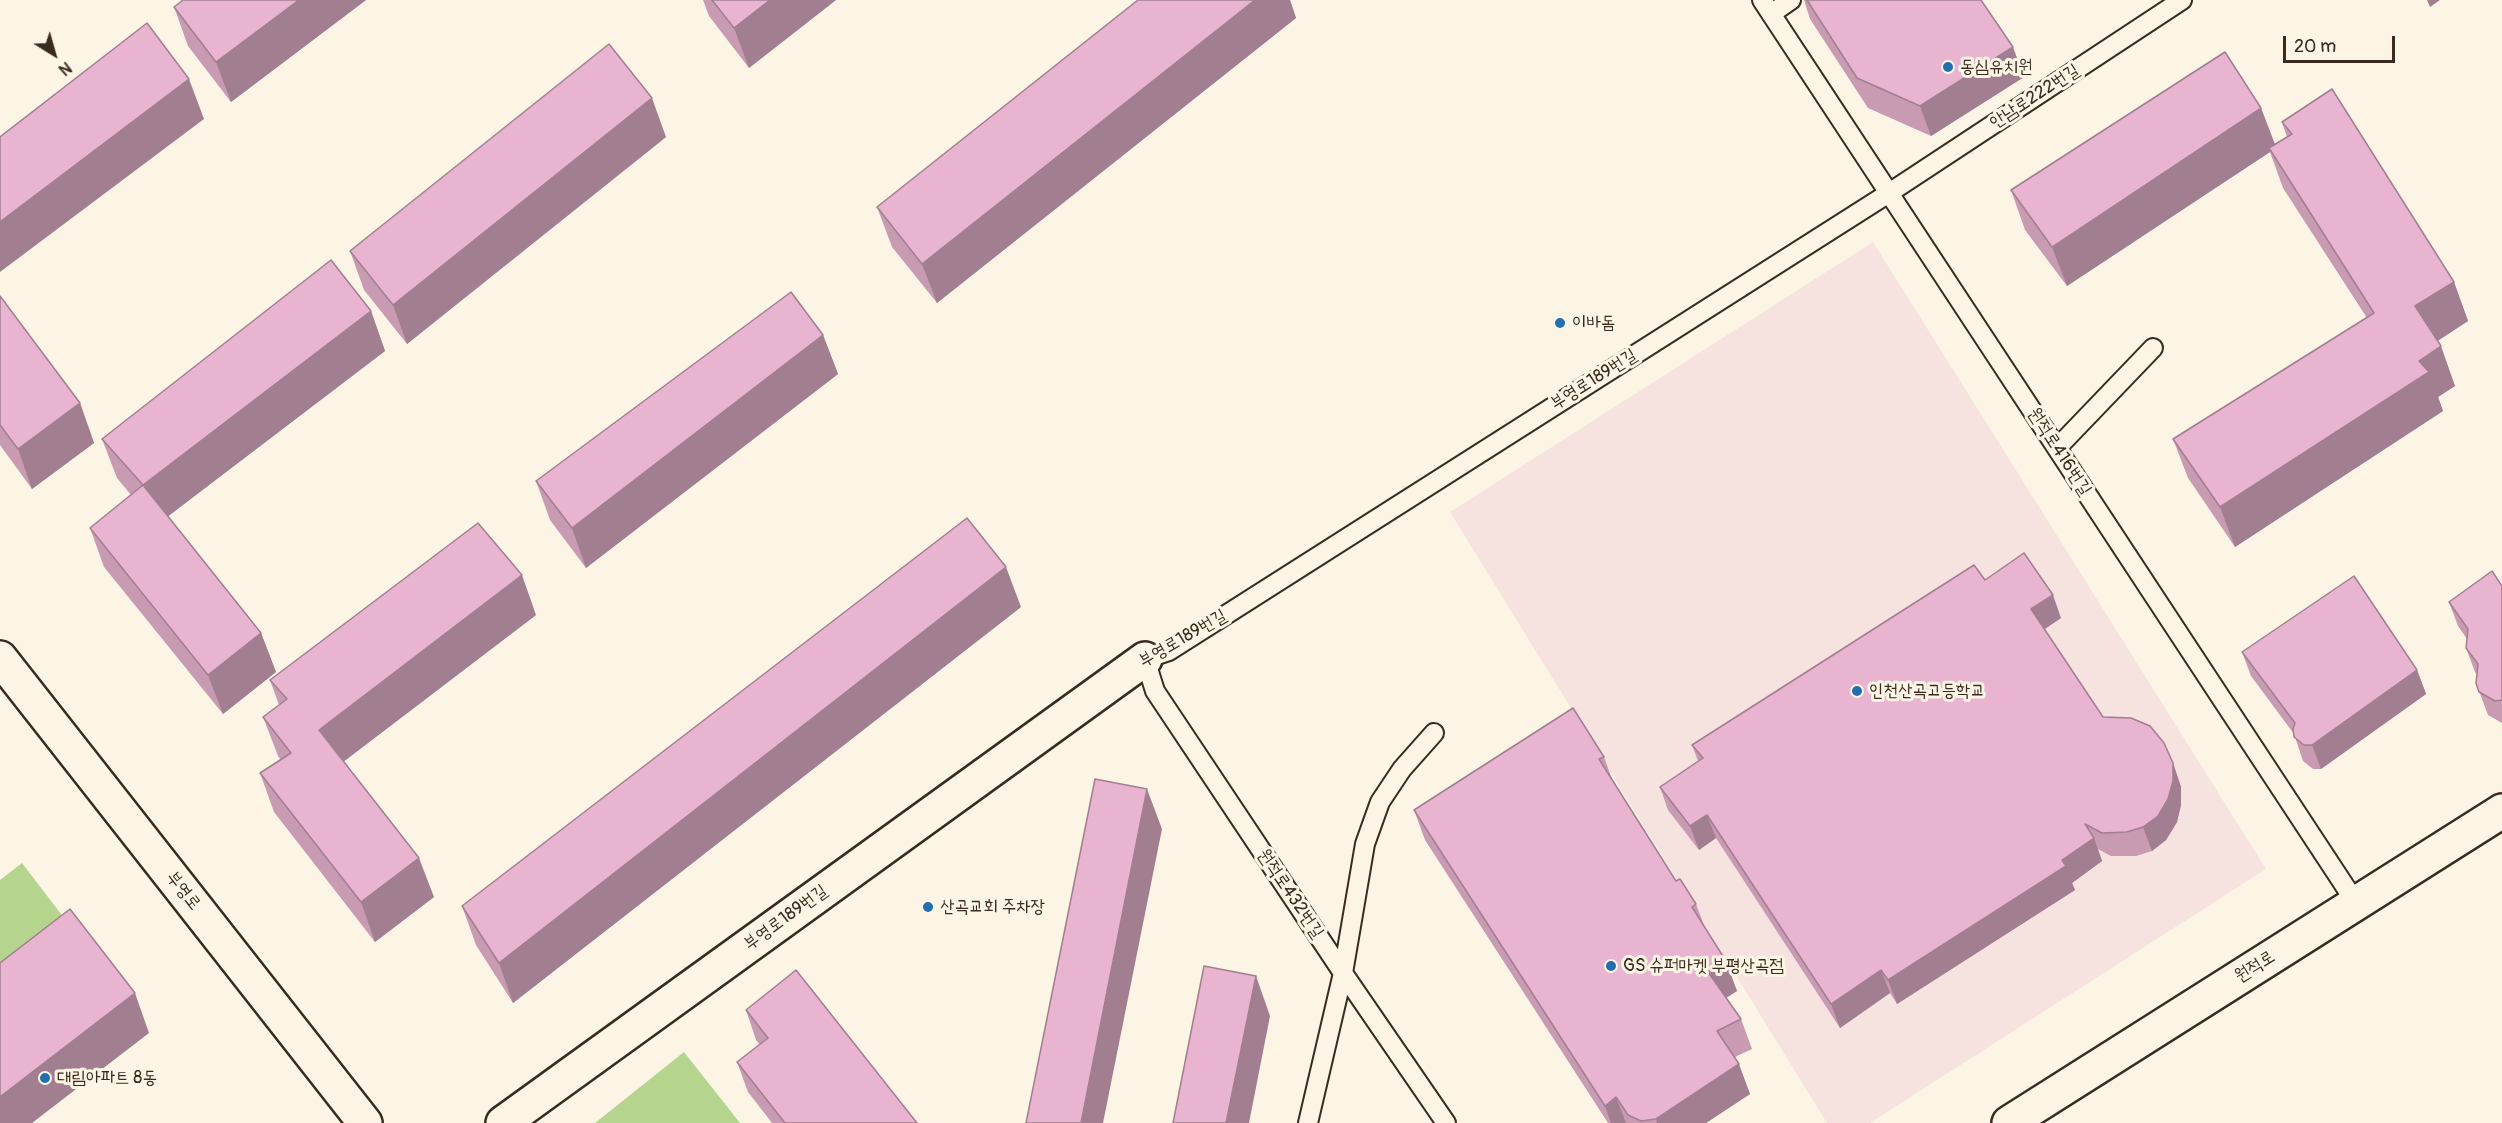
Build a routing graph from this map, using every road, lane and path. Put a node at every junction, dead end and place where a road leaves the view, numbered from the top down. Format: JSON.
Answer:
{"nodes":[{"id":1,"x":1791,"y":0,"type":"edge"},
{"id":2,"x":2182,"y":0,"type":"edge"},
{"id":3,"x":1766,"y":7,"type":"edge"},
{"id":4,"x":1889,"y":193,"type":"junction"},
{"id":5,"x":2153,"y":348,"type":"dead end"},
{"id":6,"x":2057,"y":448,"type":"junction"},
{"id":7,"x":0,"y":658,"type":"edge"},
{"id":8,"x":1145,"y":659,"type":"junction"},
{"id":9,"x":1434,"y":733,"type":"dead end"},
{"id":10,"x":2502,"y":811,"type":"edge"},
{"id":11,"x":2356,"y":903,"type":"junction"},
{"id":12,"x":1342,"y":973,"type":"junction"},
{"id":13,"x":2015,"y":1121,"type":"edge"},
{"id":14,"x":365,"y":1123,"type":"edge"},
{"id":15,"x":503,"y":1123,"type":"edge"},
{"id":16,"x":1308,"y":1123,"type":"edge"},
{"id":17,"x":1446,"y":1123,"type":"edge"}],
"edges":[{"from":1,"to":3,"type":"lane"},
{"from":2,"to":4,"type":"lane","name":"안남로222번길"},
{"from":3,"to":4,"type":"lane","name":"원적로416번길"},
{"from":4,"to":6,"type":"lane","name":"원적로416번길"},
{"from":4,"to":8,"type":"lane","name":"부영로189번길"},
{"from":5,"to":6,"type":"lane"},
{"from":6,"to":11,"type":"lane","name":"원적로416번길"},
{"from":7,"to":14,"type":"street","name":"부영로"},
{"from":8,"to":12,"type":"lane","name":"원적로432번길"},
{"from":8,"to":15,"type":"street","name":"부영로189번길"},
{"from":9,"to":12,"type":"lane"},
{"from":10,"to":11,"type":"street","name":"원적로"},
{"from":11,"to":13,"type":"street","name":"원적로"},
{"from":12,"to":16,"type":"lane"},
{"from":12,"to":17,"type":"lane","name":"원적로432번길"}]}
